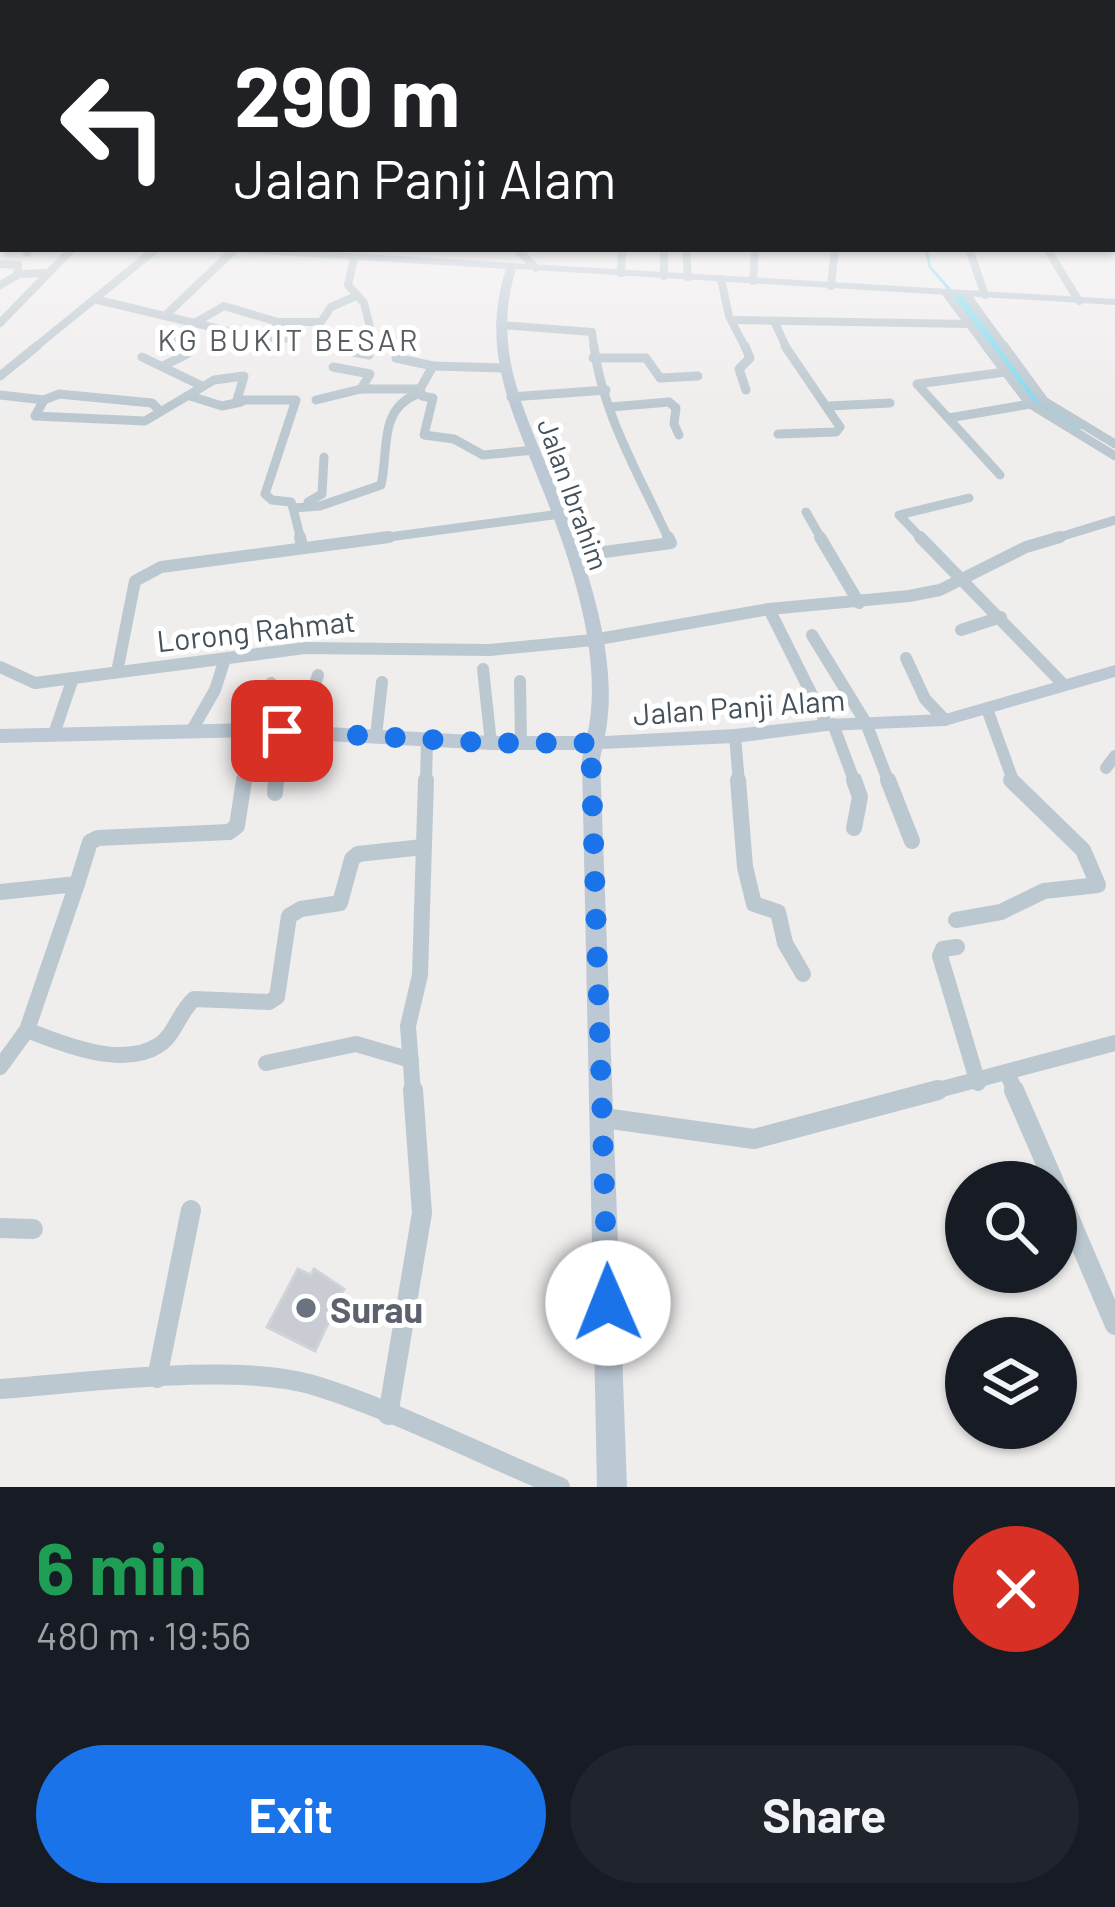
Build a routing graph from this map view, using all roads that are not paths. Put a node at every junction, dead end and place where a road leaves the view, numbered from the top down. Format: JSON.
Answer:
{"nodes":[{"id":1,"x":18,"y":267,"type":"edge"},
{"id":2,"x":51,"y":267,"type":"edge"},
{"id":3,"x":136,"y":267,"type":"edge"},
{"id":4,"x":214,"y":267,"type":"edge"},
{"id":5,"x":352,"y":267,"type":"edge"},
{"id":6,"x":511,"y":267,"type":"edge"},
{"id":7,"x":529,"y":267,"type":"edge"},
{"id":8,"x":621,"y":267,"type":"edge"},
{"id":9,"x":664,"y":267,"type":"edge"},
{"id":10,"x":687,"y":267,"type":"edge"},
{"id":11,"x":754,"y":267,"type":"edge"},
{"id":12,"x":833,"y":267,"type":"edge"},
{"id":13,"x":975,"y":267,"type":"edge"},
{"id":14,"x":1058,"y":267,"type":"edge"},
{"id":15,"x":536,"y":268,"type":"joint"},
{"id":16,"x":45,"y":273,"type":"junction"},
{"id":17,"x":621,"y":273,"type":"junction"},
{"id":18,"x":16,"y":275,"type":"junction"},
{"id":19,"x":664,"y":276,"type":"junction"},
{"id":20,"x":688,"y":277,"type":"junction"},
{"id":21,"x":721,"y":279,"type":"junction"},
{"id":22,"x":753,"y":281,"type":"junction"},
{"id":23,"x":0,"y":285,"type":"edge"},
{"id":24,"x":830,"y":286,"type":"junction"},
{"id":25,"x":946,"y":292,"type":"junction"},
{"id":26,"x":966,"y":294,"type":"junction"},
{"id":27,"x":985,"y":295,"type":"junction"},
{"id":28,"x":356,"y":296,"type":"junction"},
{"id":29,"x":98,"y":300,"type":"junction"},
{"id":30,"x":1079,"y":301,"type":"junction"},
{"id":31,"x":1111,"y":302,"type":"edge"},
{"id":32,"x":168,"y":313,"type":"junction"},
{"id":33,"x":735,"y":320,"type":"junction"},
{"id":34,"x":774,"y":321,"type":"junction"},
{"id":35,"x":194,"y":322,"type":"junction"},
{"id":36,"x":278,"y":322,"type":"junction"},
{"id":37,"x":0,"y":323,"type":"edge"},
{"id":38,"x":970,"y":324,"type":"junction"},
{"id":39,"x":500,"y":325,"type":"junction"},
{"id":40,"x":364,"y":337,"type":"junction"},
{"id":41,"x":270,"y":338,"type":"junction"},
{"id":42,"x":295,"y":339,"type":"dead end"},
{"id":43,"x":369,"y":355,"type":"dead end"},
{"id":44,"x":142,"y":356,"type":"dead end"},
{"id":45,"x":593,"y":358,"type":"junction"},
{"id":46,"x":163,"y":366,"type":"junction"},
{"id":47,"x":433,"y":366,"type":"junction"},
{"id":48,"x":333,"y":367,"type":"dead end"},
{"id":49,"x":504,"y":368,"type":"junction"},
{"id":50,"x":1005,"y":372,"type":"junction"},
{"id":51,"x":0,"y":376,"type":"edge"},
{"id":52,"x":698,"y":376,"type":"dead end"},
{"id":53,"x":200,"y":385,"type":"junction"},
{"id":54,"x":361,"y":389,"type":"junction"},
{"id":55,"x":606,"y":390,"type":"junction"},
{"id":56,"x":746,"y":390,"type":"dead end"},
{"id":57,"x":419,"y":392,"type":"junction"},
{"id":58,"x":0,"y":395,"type":"edge"},
{"id":59,"x":190,"y":396,"type":"junction"},
{"id":60,"x":511,"y":397,"type":"junction"},
{"id":61,"x":44,"y":400,"type":"junction"},
{"id":62,"x":316,"y":400,"type":"dead end"},
{"id":63,"x":241,"y":402,"type":"junction"},
{"id":64,"x":890,"y":403,"type":"dead end"},
{"id":65,"x":1030,"y":404,"type":"junction"},
{"id":66,"x":611,"y":406,"type":"junction"},
{"id":67,"x":829,"y":406,"type":"junction"},
{"id":68,"x":158,"y":409,"type":"junction"},
{"id":69,"x":949,"y":418,"type":"junction"},
{"id":70,"x":1115,"y":430,"type":"edge"},
{"id":71,"x":1094,"y":432,"type":"junction"},
{"id":72,"x":778,"y":434,"type":"dead end"},
{"id":73,"x":679,"y":435,"type":"dead end"},
{"id":74,"x":1115,"y":444,"type":"edge"},
{"id":75,"x":535,"y":450,"type":"junction"},
{"id":76,"x":1115,"y":456,"type":"edge"},
{"id":77,"x":324,"y":457,"type":"dead end"},
{"id":78,"x":1000,"y":475,"type":"dead end"},
{"id":79,"x":969,"y":498,"type":"dead end"},
{"id":80,"x":297,"y":508,"type":"junction"},
{"id":81,"x":806,"y":512,"type":"dead end"},
{"id":82,"x":560,"y":514,"type":"junction"},
{"id":83,"x":1114,"y":522,"type":"edge"},
{"id":84,"x":302,"y":547,"type":"junction"},
{"id":85,"x":575,"y":556,"type":"junction"},
{"id":86,"x":964,"y":579,"type":"junction"},
{"id":87,"x":859,"y":603,"type":"junction"},
{"id":88,"x":769,"y":609,"type":"junction"},
{"id":89,"x":1001,"y":617,"type":"junction"},
{"id":90,"x":961,"y":630,"type":"dead end"},
{"id":91,"x":812,"y":634,"type":"dead end"},
{"id":92,"x":593,"y":640,"type":"junction"},
{"id":93,"x":225,"y":658,"type":"junction"},
{"id":94,"x":906,"y":658,"type":"dead end"},
{"id":95,"x":0,"y":667,"type":"edge"},
{"id":96,"x":483,"y":669,"type":"dead end"},
{"id":97,"x":1115,"y":671,"type":"edge"},
{"id":98,"x":117,"y":673,"type":"junction"},
{"id":99,"x":318,"y":675,"type":"dead end"},
{"id":100,"x":73,"y":678,"type":"junction"},
{"id":101,"x":520,"y":681,"type":"dead end"},
{"id":102,"x":382,"y":682,"type":"dead end"},
{"id":103,"x":271,"y":683,"type":"dead end"},
{"id":104,"x":1062,"y":683,"type":"junction"},
{"id":105,"x":987,"y":709,"type":"junction"},
{"id":106,"x":944,"y":720,"type":"junction"},
{"id":107,"x":866,"y":723,"type":"junction"},
{"id":108,"x":830,"y":724,"type":"junction"},
{"id":109,"x":192,"y":730,"type":"junction"},
{"id":110,"x":274,"y":731,"type":"junction"},
{"id":111,"x":54,"y":734,"type":"junction"},
{"id":112,"x":0,"y":736,"type":"edge"},
{"id":113,"x":376,"y":736,"type":"junction"},
{"id":114,"x":735,"y":736,"type":"junction"},
{"id":115,"x":427,"y":740,"type":"junction"},
{"id":116,"x":491,"y":743,"type":"junction"},
{"id":117,"x":520,"y":743,"type":"junction"},
{"id":118,"x":596,"y":743,"type":"junction"},
{"id":119,"x":274,"y":793,"type":"dead end"},
{"id":120,"x":854,"y":828,"type":"dead end"},
{"id":121,"x":912,"y":841,"type":"dead end"},
{"id":122,"x":423,"y":847,"type":"junction"},
{"id":123,"x":76,"y":884,"type":"junction"},
{"id":124,"x":0,"y":892,"type":"edge"},
{"id":125,"x":956,"y":920,"type":"dead end"},
{"id":126,"x":957,"y":947,"type":"dead end"},
{"id":127,"x":802,"y":974,"type":"dead end"},
{"id":128,"x":27,"y":1030,"type":"junction"},
{"id":129,"x":1114,"y":1045,"type":"edge"},
{"id":130,"x":411,"y":1060,"type":"junction"},
{"id":131,"x":266,"y":1064,"type":"dead end"},
{"id":132,"x":0,"y":1067,"type":"edge"},
{"id":133,"x":1008,"y":1075,"type":"junction"},
{"id":134,"x":979,"y":1083,"type":"junction"},
{"id":135,"x":604,"y":1118,"type":"junction"},
{"id":136,"x":1045,"y":1161,"type":"edge"},
{"id":137,"x":191,"y":1210,"type":"dead end"},
{"id":138,"x":0,"y":1228,"type":"edge"},
{"id":139,"x":33,"y":1229,"type":"dead end"},
{"id":140,"x":1077,"y":1236,"type":"edge"},
{"id":141,"x":1115,"y":1325,"type":"edge"},
{"id":142,"x":157,"y":1378,"type":"junction"},
{"id":143,"x":0,"y":1389,"type":"edge"},
{"id":144,"x":388,"y":1415,"type":"junction"},
{"id":145,"x":560,"y":1487,"type":"edge"},
{"id":146,"x":612,"y":1487,"type":"edge"}],
"edges":[{"from":1,"to":18,"type":"street"},
{"from":2,"to":16,"type":"street"},
{"from":3,"to":29,"type":"street"},
{"from":4,"to":32,"type":"street"},
{"from":5,"to":28,"type":"street"},
{"from":6,"to":39,"type":"main road","name":"Jalan Ibrahim"},
{"from":7,"to":15,"type":"main road"},
{"from":8,"to":17,"type":"street"},
{"from":9,"to":19,"type":"street"},
{"from":10,"to":20,"type":"street"},
{"from":11,"to":22,"type":"street"},
{"from":12,"to":24,"type":"street"},
{"from":13,"to":27,"type":"street"},
{"from":14,"to":30,"type":"street"},
{"from":15,"to":17,"type":"main road"},
{"from":16,"to":18,"type":"street"},
{"from":16,"to":37,"type":"street"},
{"from":17,"to":19,"type":"main road"},
{"from":18,"to":23,"type":"street"},
{"from":19,"to":20,"type":"main road"},
{"from":20,"to":21,"type":"main road"},
{"from":21,"to":22,"type":"main road"},
{"from":21,"to":33,"type":"street"},
{"from":22,"to":24,"type":"main road"},
{"from":24,"to":25,"type":"main road"},
{"from":25,"to":26,"type":"main road"},
{"from":25,"to":38,"type":"street"},
{"from":26,"to":27,"type":"main road"},
{"from":26,"to":71,"type":"street"},
{"from":27,"to":30,"type":"main road"},
{"from":28,"to":36,"type":"street"},
{"from":28,"to":40,"type":"street"},
{"from":29,"to":32,"type":"street"},
{"from":29,"to":51,"type":"street"},
{"from":30,"to":31,"type":"main road"},
{"from":32,"to":35,"type":"street"},
{"from":33,"to":34,"type":"street"},
{"from":33,"to":56,"type":"street"},
{"from":34,"to":38,"type":"street"},
{"from":34,"to":67,"type":"street"},
{"from":35,"to":36,"type":"street"},
{"from":35,"to":41,"type":"street"},
{"from":35,"to":46,"type":"street"},
{"from":36,"to":41,"type":"street"},
{"from":38,"to":50,"type":"street"},
{"from":39,"to":45,"type":"street"},
{"from":39,"to":49,"type":"main road","name":"Jalan Ibrahim"},
{"from":40,"to":43,"type":"street"},
{"from":40,"to":47,"type":"street"},
{"from":41,"to":42,"type":"street"},
{"from":44,"to":46,"type":"street"},
{"from":45,"to":52,"type":"street"},
{"from":45,"to":55,"type":"street"},
{"from":46,"to":53,"type":"street"},
{"from":47,"to":49,"type":"street"},
{"from":47,"to":57,"type":"street"},
{"from":48,"to":54,"type":"street"},
{"from":49,"to":60,"type":"main road","name":"Jalan Ibrahim"},
{"from":50,"to":65,"type":"street"},
{"from":50,"to":69,"type":"street"},
{"from":53,"to":59,"type":"street"},
{"from":53,"to":63,"type":"street"},
{"from":54,"to":57,"type":"street"},
{"from":54,"to":62,"type":"street"},
{"from":55,"to":60,"type":"street"},
{"from":55,"to":66,"type":"street"},
{"from":57,"to":75,"type":"street"},
{"from":57,"to":80,"type":"street"},
{"from":58,"to":61,"type":"street"},
{"from":59,"to":63,"type":"street"},
{"from":59,"to":68,"type":"street"},
{"from":60,"to":75,"type":"main road","name":"Jalan Ibrahim"},
{"from":61,"to":68,"type":"street"},
{"from":61,"to":68,"type":"street"},
{"from":63,"to":80,"type":"street"},
{"from":64,"to":67,"type":"street"},
{"from":65,"to":69,"type":"street"},
{"from":65,"to":76,"type":"street"},
{"from":66,"to":73,"type":"street"},
{"from":66,"to":85,"type":"street"},
{"from":67,"to":72,"type":"street"},
{"from":69,"to":78,"type":"street"},
{"from":70,"to":71,"type":"street"},
{"from":71,"to":74,"type":"street"},
{"from":75,"to":82,"type":"main road","name":"Jalan Ibrahim"},
{"from":77,"to":80,"type":"street"},
{"from":79,"to":86,"type":"street"},
{"from":80,"to":84,"type":"street"},
{"from":81,"to":87,"type":"street"},
{"from":82,"to":84,"type":"street"},
{"from":82,"to":85,"type":"main road","name":"Jalan Ibrahim"},
{"from":83,"to":86,"type":"street","name":"Lorong Rahmat"},
{"from":84,"to":98,"type":"street"},
{"from":85,"to":92,"type":"main road","name":"Jalan Ibrahim"},
{"from":86,"to":87,"type":"street","name":"Lorong Rahmat"},
{"from":86,"to":89,"type":"street"},
{"from":87,"to":88,"type":"street","name":"Lorong Rahmat"},
{"from":88,"to":92,"type":"street","name":"Lorong Rahmat"},
{"from":88,"to":108,"type":"street"},
{"from":89,"to":90,"type":"street"},
{"from":89,"to":104,"type":"street"},
{"from":91,"to":107,"type":"street"},
{"from":92,"to":93,"type":"street","name":"Lorong Rahmat"},
{"from":92,"to":118,"type":"main road","name":"Jalan Ibrahim"},
{"from":93,"to":98,"type":"street","name":"Lorong Rahmat"},
{"from":93,"to":109,"type":"street"},
{"from":94,"to":106,"type":"street"},
{"from":95,"to":100,"type":"street","name":"Lorong Rahmat"},
{"from":96,"to":116,"type":"street"},
{"from":97,"to":104,"type":"main road","name":"Jalan Panji Alam"},
{"from":98,"to":100,"type":"street","name":"Lorong Rahmat"},
{"from":99,"to":110,"type":"street"},
{"from":100,"to":111,"type":"street"},
{"from":101,"to":117,"type":"street"},
{"from":102,"to":113,"type":"street"},
{"from":103,"to":110,"type":"street"},
{"from":104,"to":105,"type":"main road","name":"Jalan Panji Alam"},
{"from":105,"to":106,"type":"main road","name":"Jalan Panji Alam"},
{"from":105,"to":125,"type":"street"},
{"from":106,"to":107,"type":"main road","name":"Jalan Panji Alam"},
{"from":107,"to":108,"type":"main road","name":"Jalan Panji Alam"},
{"from":107,"to":121,"type":"street"},
{"from":108,"to":114,"type":"main road","name":"Jalan Panji Alam"},
{"from":108,"to":120,"type":"street"},
{"from":109,"to":110,"type":"main road","name":"Jalan Panji Alam"},
{"from":109,"to":111,"type":"main road","name":"Jalan Panji Alam"},
{"from":110,"to":113,"type":"main road","name":"Jalan Panji Alam"},
{"from":110,"to":119,"type":"street"},
{"from":110,"to":123,"type":"street"},
{"from":111,"to":112,"type":"main road","name":"Jalan Panji Alam"},
{"from":113,"to":115,"type":"main road","name":"Jalan Panji Alam"},
{"from":114,"to":118,"type":"main road","name":"Jalan Panji Alam"},
{"from":114,"to":127,"type":"street"},
{"from":115,"to":116,"type":"main road","name":"Jalan Panji Alam"},
{"from":115,"to":122,"type":"street"},
{"from":116,"to":117,"type":"main road","name":"Jalan Panji Alam"},
{"from":117,"to":118,"type":"main road","name":"Jalan Panji Alam"},
{"from":118,"to":135,"type":"main road","name":"Jalan Ibrahim"},
{"from":122,"to":128,"type":"street"},
{"from":122,"to":130,"type":"street"},
{"from":123,"to":124,"type":"street"},
{"from":123,"to":128,"type":"street"},
{"from":126,"to":134,"type":"street"},
{"from":128,"to":132,"type":"street"},
{"from":129,"to":133,"type":"street"},
{"from":130,"to":131,"type":"street"},
{"from":130,"to":144,"type":"street"},
{"from":133,"to":134,"type":"street"},
{"from":133,"to":136,"type":"street"},
{"from":134,"to":135,"type":"street"},
{"from":135,"to":146,"type":"main road","name":"Jalan Ibrahim"},
{"from":137,"to":142,"type":"street"},
{"from":138,"to":139,"type":"street"},
{"from":140,"to":141,"type":"street"},
{"from":142,"to":143,"type":"street"},
{"from":142,"to":144,"type":"street"},
{"from":144,"to":145,"type":"street"}]}
